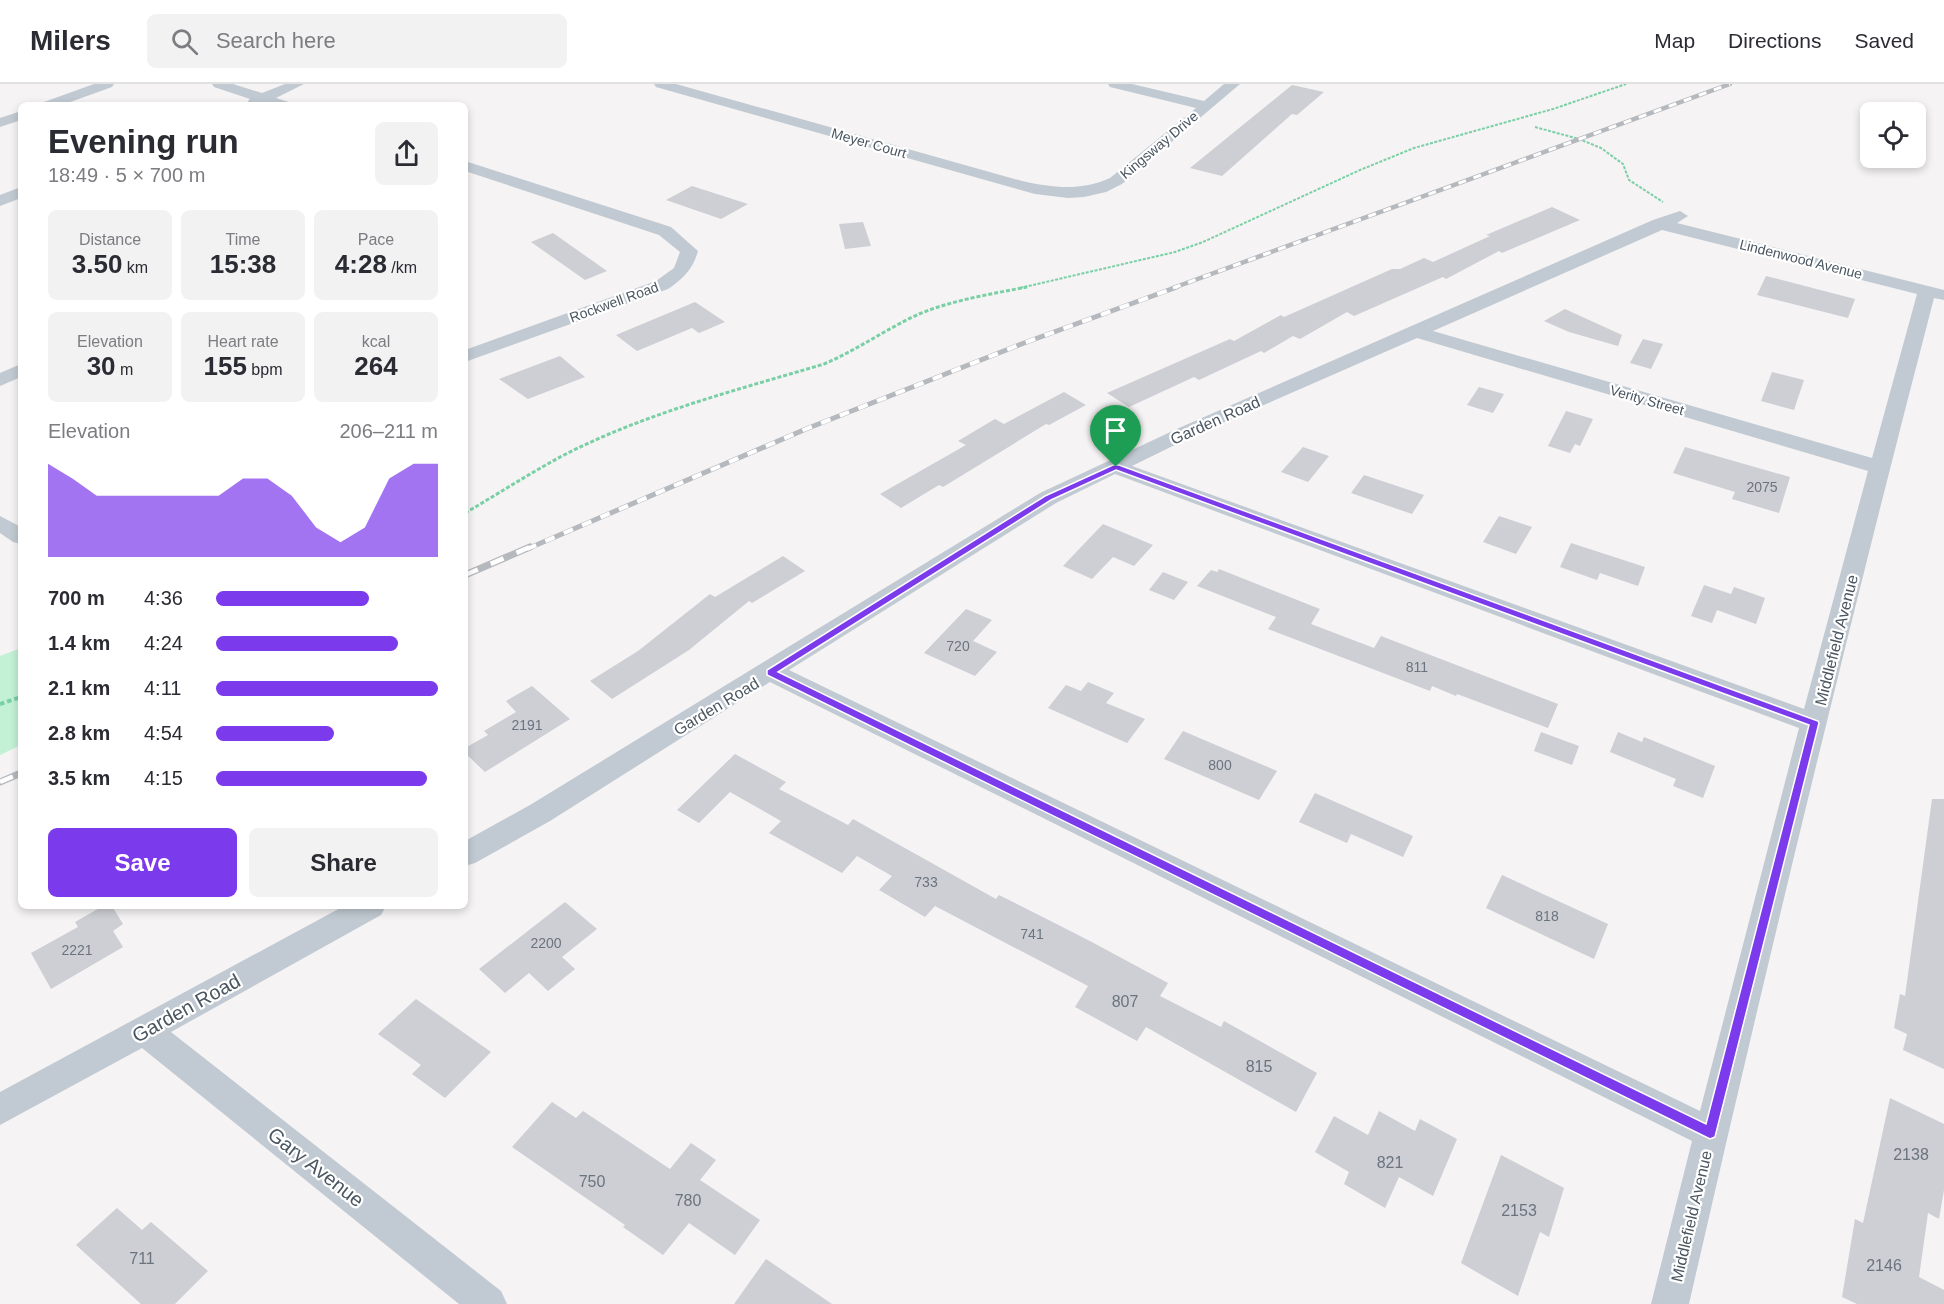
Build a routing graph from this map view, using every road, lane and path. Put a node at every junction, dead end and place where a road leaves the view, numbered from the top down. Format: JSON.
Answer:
{"nodes":[{"id":1,"x":107,"y":84,"type":"edge"},
{"id":2,"x":219,"y":84,"type":"edge"},
{"id":3,"x":297,"y":84,"type":"edge"},
{"id":4,"x":660,"y":84,"type":"edge"},
{"id":5,"x":1115,"y":84,"type":"edge"},
{"id":6,"x":1233,"y":84,"type":"edge"},
{"id":7,"x":1626,"y":84,"type":"edge"},
{"id":8,"x":262,"y":98,"type":"junction"},
{"id":9,"x":57,"y":102,"type":"edge"},
{"id":10,"x":252,"y":102,"type":"edge"},
{"id":11,"x":275,"y":102,"type":"edge"},
{"id":12,"x":1206,"y":105,"type":"junction"},
{"id":13,"x":18,"y":116,"type":"edge"},
{"id":14,"x":0,"y":123,"type":"edge"},
{"id":15,"x":1535,"y":127,"type":"dead end"},
{"id":16,"x":468,"y":167,"type":"edge"},
{"id":17,"x":18,"y":193,"type":"edge"},
{"id":18,"x":1079,"y":194,"type":"joint"},
{"id":19,"x":0,"y":201,"type":"edge"},
{"id":20,"x":1669,"y":220,"type":"junction"},
{"id":21,"x":1936,"y":293,"type":"edge"},
{"id":22,"x":1416,"y":332,"type":"junction"},
{"id":23,"x":468,"y":355,"type":"edge"},
{"id":24,"x":18,"y":371,"type":"edge"},
{"id":25,"x":0,"y":380,"type":"edge"},
{"id":26,"x":1116,"y":467,"type":"junction"},
{"id":27,"x":1879,"y":467,"type":"junction"},
{"id":28,"x":468,"y":511,"type":"edge"},
{"id":29,"x":6,"y":522,"type":"edge"},
{"id":30,"x":18,"y":534,"type":"edge"},
{"id":31,"x":771,"y":672,"type":"junction"},
{"id":32,"x":18,"y":698,"type":"edge"},
{"id":33,"x":0,"y":704,"type":"edge"},
{"id":34,"x":1814,"y":723,"type":"junction"},
{"id":35,"x":468,"y":853,"type":"edge"},
{"id":36,"x":366,"y":909,"type":"edge"},
{"id":37,"x":144,"y":1030,"type":"junction"},
{"id":38,"x":0,"y":1109,"type":"edge"},
{"id":39,"x":1710,"y":1133,"type":"junction"},
{"id":40,"x":489,"y":1304,"type":"edge"},
{"id":41,"x":1670,"y":1304,"type":"edge"}],
"edges":[{"from":1,"to":9,"type":"street"},
{"from":2,"to":8,"type":"street"},
{"from":3,"to":8,"type":"street"},
{"from":4,"to":18,"type":"street","name":"Meyer Court"},
{"from":5,"to":12,"type":"street"},
{"from":6,"to":12,"type":"street","name":"Kingsway Drive"},
{"from":7,"to":28,"type":"path"},
{"from":8,"to":10,"type":"street"},
{"from":8,"to":11,"type":"street"},
{"from":12,"to":18,"type":"street","name":"Kingsway Drive"},
{"from":13,"to":14,"type":"street"},
{"from":15,"to":20,"type":"path"},
{"from":16,"to":23,"type":"street","name":"Rockwell Road"},
{"from":17,"to":19,"type":"street"},
{"from":20,"to":21,"type":"street","name":"Lindenwood Avenue"},
{"from":20,"to":22,"type":"street","name":"Garden Road"},
{"from":21,"to":27,"type":"street","name":"Middlefield Avenue"},
{"from":22,"to":26,"type":"street","name":"Garden Road"},
{"from":22,"to":27,"type":"street","name":"Verity Street"},
{"from":24,"to":25,"type":"street"},
{"from":26,"to":31,"type":"street","name":"Garden Road"},
{"from":26,"to":34,"type":"street"},
{"from":27,"to":34,"type":"street","name":"Middlefield Avenue"},
{"from":29,"to":30,"type":"street"},
{"from":31,"to":35,"type":"street","name":"Garden Road"},
{"from":31,"to":39,"type":"street"},
{"from":32,"to":33,"type":"path"},
{"from":34,"to":39,"type":"street","name":"Middlefield Avenue"},
{"from":36,"to":37,"type":"street","name":"Garden Road"},
{"from":37,"to":38,"type":"street","name":"Garden Road"},
{"from":37,"to":40,"type":"street","name":"Gary Avenue"},
{"from":39,"to":41,"type":"street","name":"Middlefield Avenue"}]}
